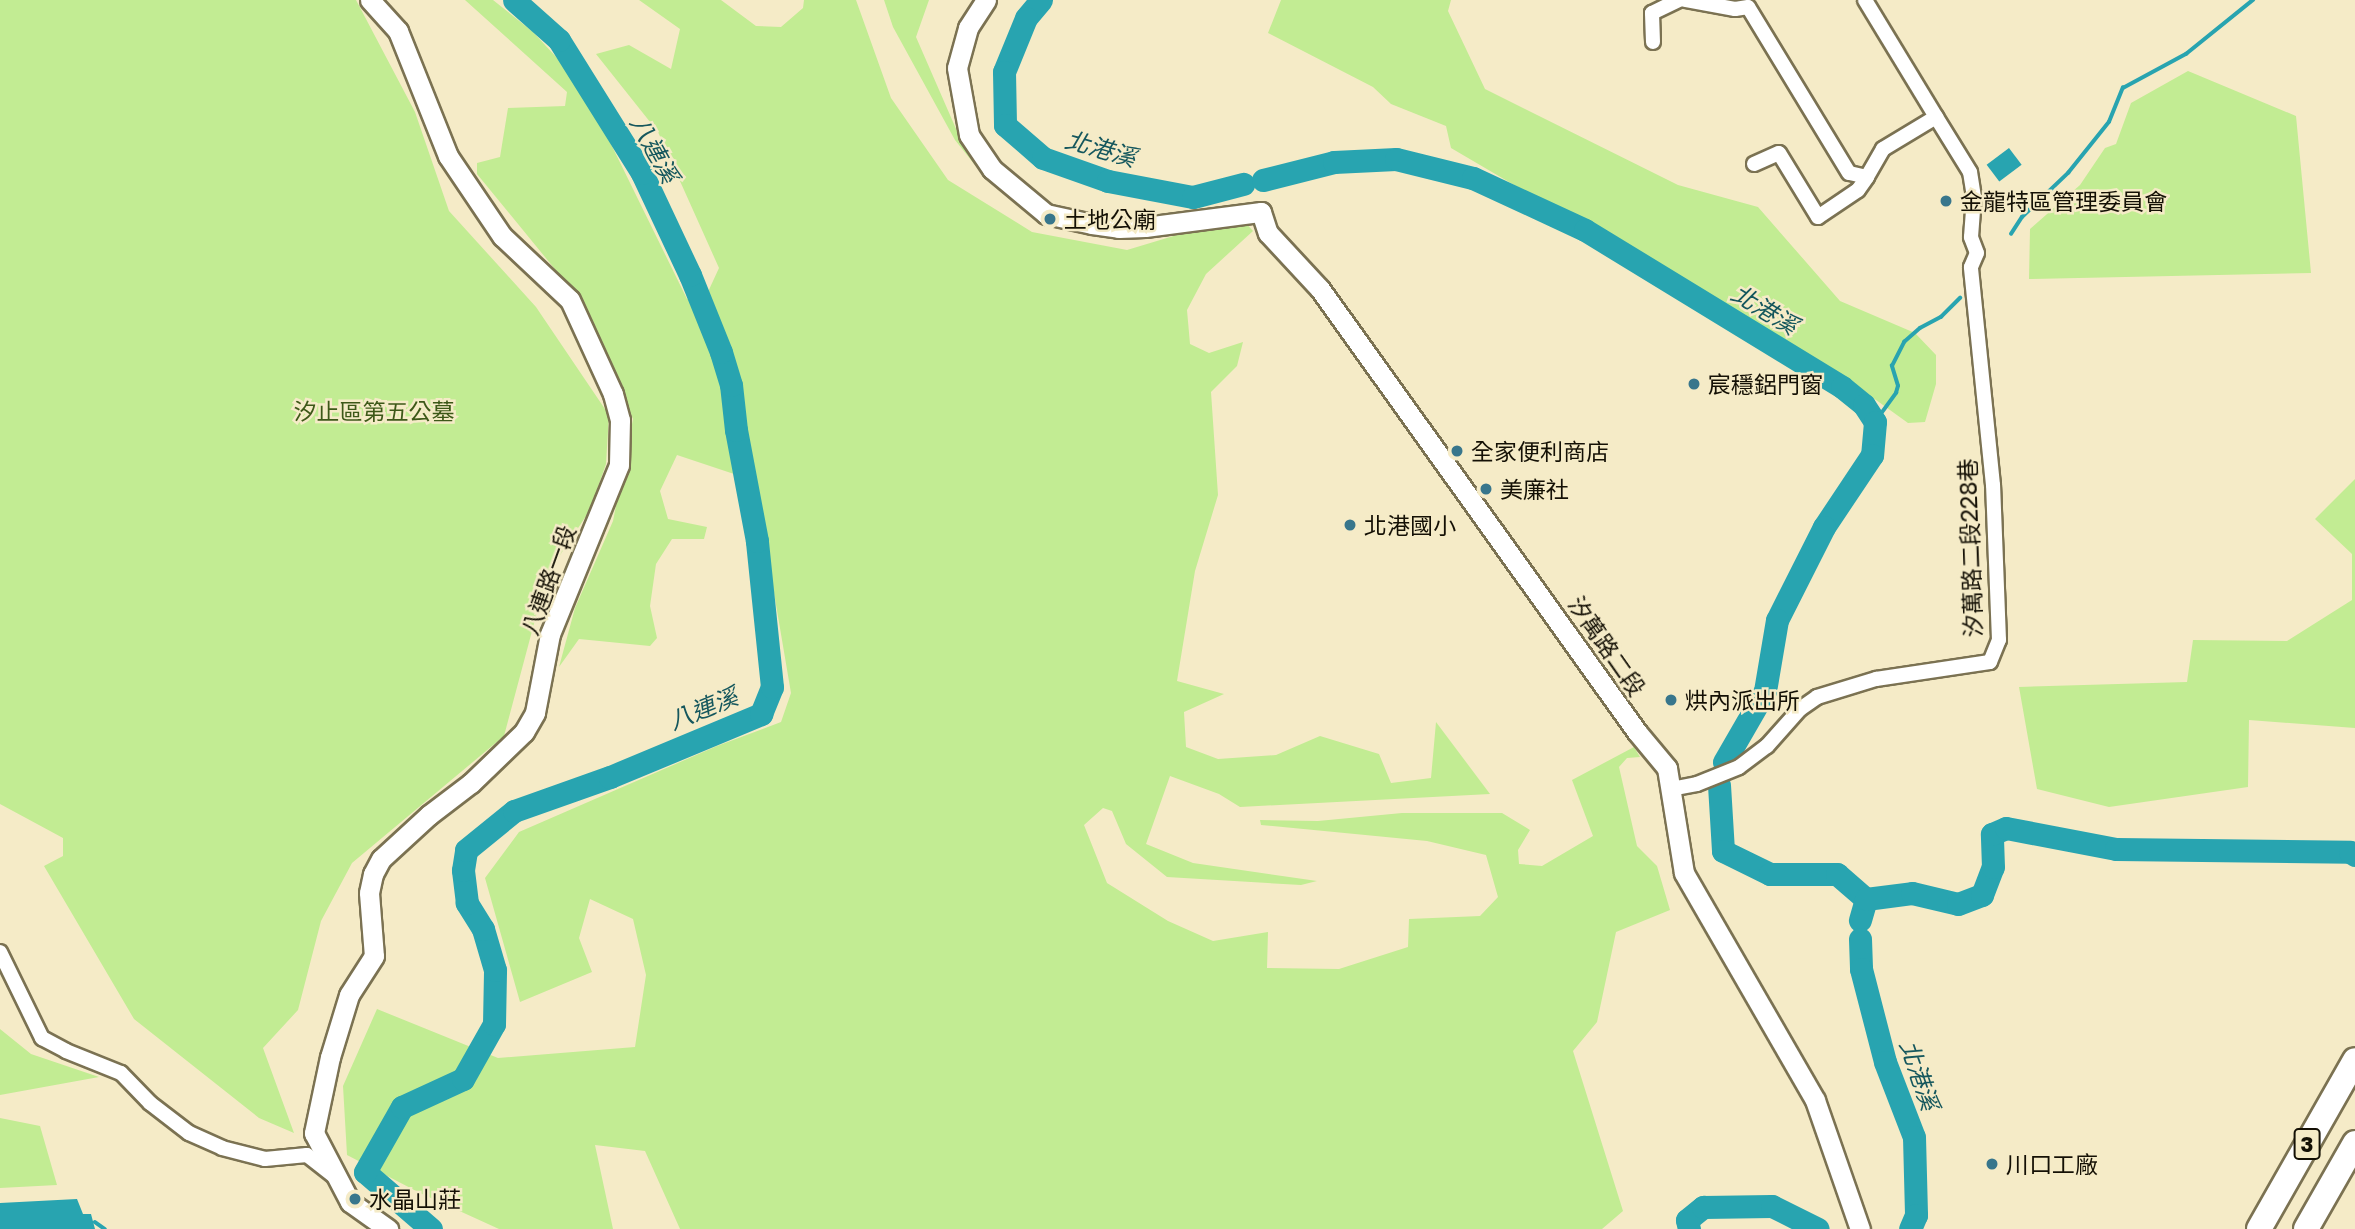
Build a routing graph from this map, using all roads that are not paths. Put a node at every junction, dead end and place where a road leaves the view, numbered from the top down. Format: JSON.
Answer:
{"nodes":[{"id":1,"x":370,"y":0,"type":"edge"},
{"id":2,"x":986,"y":0,"type":"edge"},
{"id":3,"x":1679,"y":0,"type":"edge"},
{"id":4,"x":1685,"y":0,"type":"edge"},
{"id":5,"x":1865,"y":0,"type":"edge"},
{"id":6,"x":1653,"y":42,"type":"dead end"},
{"id":7,"x":1936,"y":117,"type":"junction"},
{"id":8,"x":1754,"y":164,"type":"dead end"},
{"id":9,"x":1867,"y":177,"type":"junction"},
{"id":10,"x":1671,"y":789,"type":"junction"},
{"id":11,"x":0,"y":952,"type":"edge"},
{"id":12,"x":2355,"y":1060,"type":"edge"},
{"id":13,"x":2355,"y":1143,"type":"edge"},
{"id":14,"x":341,"y":1181,"type":"junction"},
{"id":15,"x":388,"y":1229,"type":"edge"},
{"id":16,"x":1860,"y":1229,"type":"edge"},
{"id":17,"x":2259,"y":1229,"type":"edge"},
{"id":18,"x":2306,"y":1229,"type":"edge"}],
"edges":[{"from":1,"to":14,"type":"street","name":"八連路一段"},
{"from":2,"to":10,"type":"street","name":"汐萬路二段"},
{"from":3,"to":6,"type":"street"},
{"from":4,"to":9,"type":"street"},
{"from":5,"to":7,"type":"street"},
{"from":7,"to":9,"type":"street"},
{"from":7,"to":10,"type":"street","name":"汐萬路二段228巷"},
{"from":8,"to":9,"type":"street"},
{"from":10,"to":16,"type":"street","name":"汐萬路二段"},
{"from":11,"to":14,"type":"street"},
{"from":12,"to":17,"type":"highway","number":"3"},
{"from":13,"to":18,"type":"highway","number":"3"},
{"from":14,"to":15,"type":"street","name":"八連路一段"}]}
